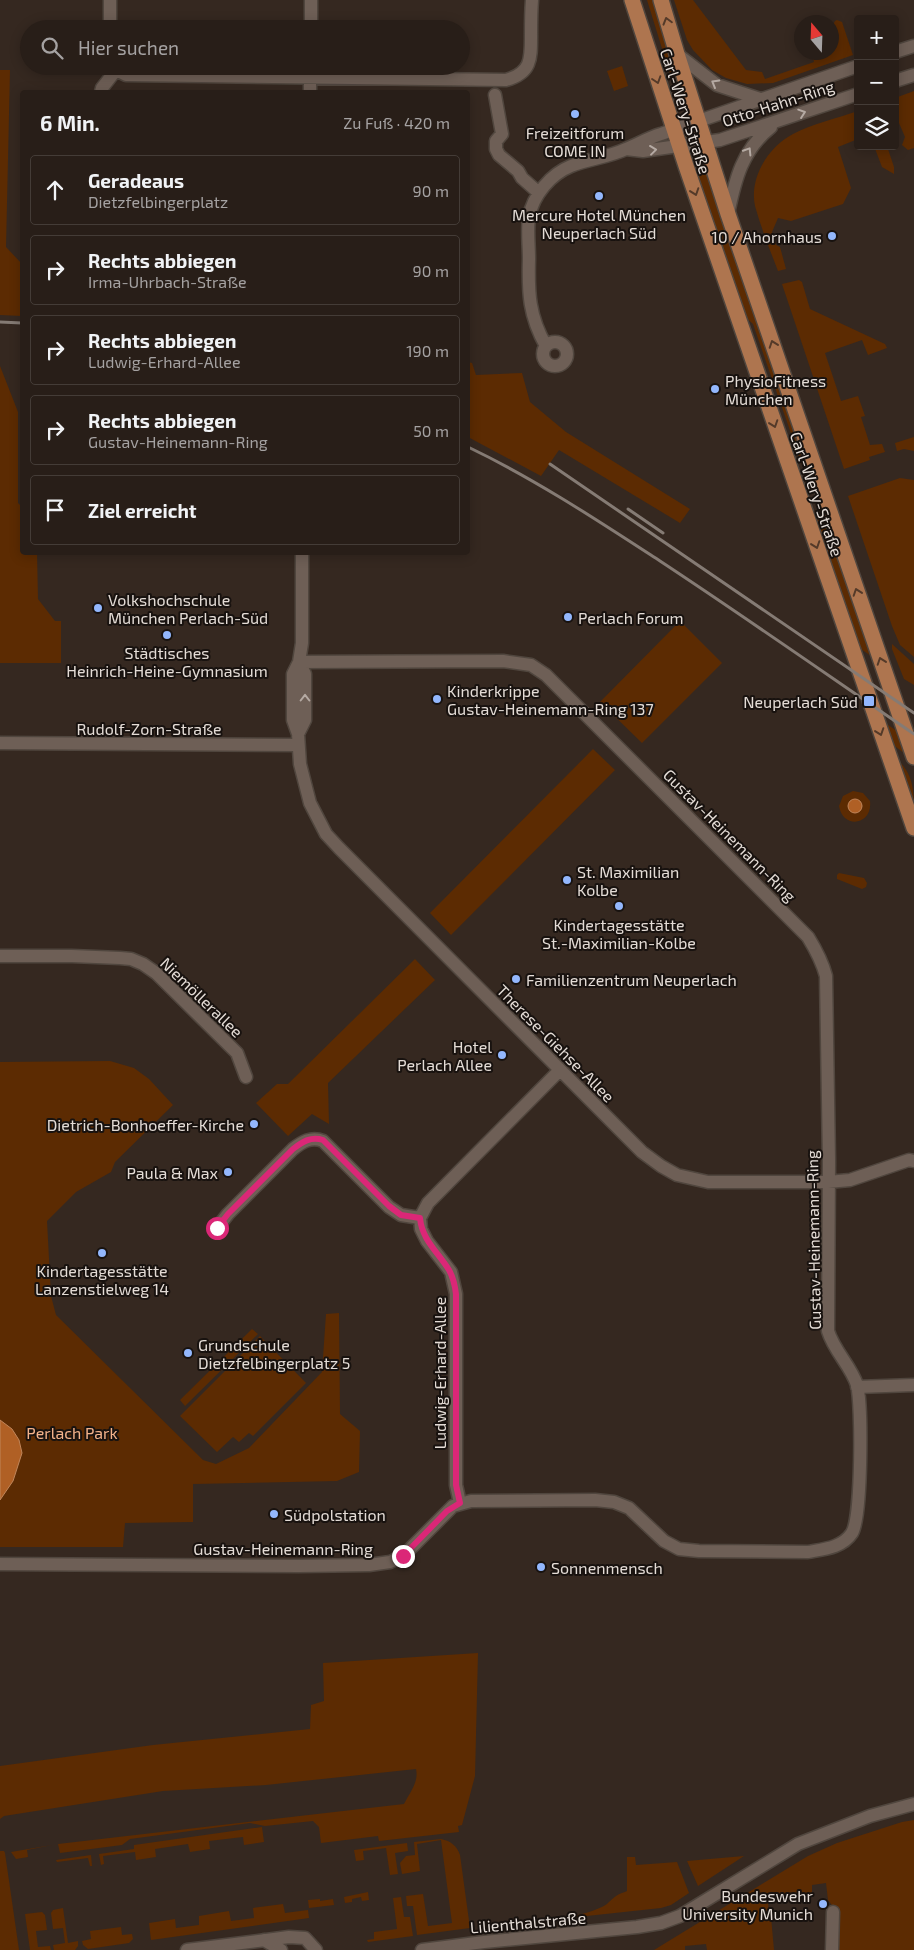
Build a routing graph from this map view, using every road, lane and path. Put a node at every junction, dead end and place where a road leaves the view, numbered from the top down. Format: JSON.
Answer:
{"nodes":[{"id":1,"x":110,"y":0,"type":"edge"},
{"id":2,"x":311,"y":0,"type":"edge"},
{"id":3,"x":532,"y":0,"type":"edge"},
{"id":4,"x":632,"y":0,"type":"edge"},
{"id":5,"x":661,"y":0,"type":"edge"},
{"id":6,"x":110,"y":20,"type":"edge"},
{"id":7,"x":311,"y":20,"type":"edge"},
{"id":8,"x":914,"y":46,"type":"edge"},
{"id":9,"x":899,"y":51,"type":"edge"},
{"id":10,"x":676,"y":54,"type":"junction"},
{"id":11,"x":854,"y":67,"type":"edge"},
{"id":12,"x":110,"y":75,"type":"edge"},
{"id":13,"x":310,"y":75,"type":"edge"},
{"id":14,"x":384,"y":75,"type":"edge"},
{"id":15,"x":914,"y":75,"type":"edge"},
{"id":16,"x":899,"y":80,"type":"edge"},
{"id":17,"x":102,"y":90,"type":"edge"},
{"id":18,"x":310,"y":90,"type":"edge"},
{"id":19,"x":495,"y":95,"type":"dead end"},
{"id":20,"x":854,"y":95,"type":"edge"},
{"id":21,"x":760,"y":99,"type":"junction"},
{"id":22,"x":698,"y":120,"type":"junction"},
{"id":23,"x":778,"y":121,"type":"junction"},
{"id":24,"x":674,"y":129,"type":"junction"},
{"id":25,"x":706,"y":142,"type":"junction"},
{"id":26,"x":679,"y":146,"type":"junction"},
{"id":27,"x":626,"y":149,"type":"junction"},
{"id":28,"x":539,"y":193,"type":"junction"},
{"id":29,"x":728,"y":214,"type":"junction"},
{"id":30,"x":546,"y":346,"type":"dead end"},
{"id":31,"x":302,"y":555,"type":"edge"},
{"id":32,"x":299,"y":662,"type":"junction"},
{"id":33,"x":298,"y":739,"type":"junction"},
{"id":34,"x":0,"y":743,"type":"edge"},
{"id":35,"x":914,"y":757,"type":"edge"},
{"id":36,"x":914,"y":828,"type":"edge"},
{"id":37,"x":0,"y":956,"type":"edge"},
{"id":38,"x":560,"y":1070,"type":"junction"},
{"id":39,"x":246,"y":1078,"type":"dead end"},
{"id":40,"x":912,"y":1158,"type":"edge"},
{"id":41,"x":828,"y":1182,"type":"junction"},
{"id":42,"x":420,"y":1218,"type":"junction"},
{"id":43,"x":217,"y":1228,"type":"dead end"},
{"id":44,"x":914,"y":1385,"type":"edge"},
{"id":45,"x":857,"y":1387,"type":"junction"},
{"id":46,"x":460,"y":1503,"type":"junction"},
{"id":47,"x":0,"y":1564,"type":"edge"},
{"id":48,"x":914,"y":1804,"type":"edge"},
{"id":49,"x":833,"y":1912,"type":"dead end"},
{"id":50,"x":296,"y":1937,"type":"junction"},
{"id":51,"x":264,"y":1940,"type":"junction"},
{"id":52,"x":314,"y":1949,"type":"edge"},
{"id":53,"x":187,"y":1950,"type":"edge"},
{"id":54,"x":281,"y":1950,"type":"edge"},
{"id":55,"x":285,"y":1950,"type":"edge"},
{"id":56,"x":422,"y":1950,"type":"edge"},
{"id":57,"x":832,"y":1950,"type":"edge"}],
"edges":[{"from":1,"to":6,"type":"street"},
{"from":2,"to":7,"type":"street"},
{"from":3,"to":14,"type":"street"},
{"from":4,"to":24,"type":"main road","name":"Carl-Wery-Straße","one_way":true},
{"from":10,"to":5,"type":"main road","name":"Carl-Wery-Straße","one_way":true},
{"from":8,"to":9,"type":"street"},
{"from":21,"to":10,"type":"street","one_way":true},
{"from":10,"to":22,"type":"main road","name":"Carl-Wery-Straße"},
{"from":11,"to":21,"type":"street","name":"Otto-Hahn-Ring"},
{"from":12,"to":17,"type":"street"},
{"from":13,"to":18,"type":"street"},
{"from":15,"to":16,"type":"street"},
{"from":19,"to":28,"type":"street"},
{"from":23,"to":20,"type":"street","name":"Otto-Hahn-Ring","one_way":true},
{"from":21,"to":22,"type":"street","name":"Otto-Hahn-Ring"},
{"from":22,"to":24,"type":"street","name":"Otto-Hahn-Ring"},
{"from":22,"to":25,"type":"main road","name":"Carl-Wery-Straße"},
{"from":23,"to":25,"type":"street","name":"Otto-Hahn-Ring"},
{"from":29,"to":23,"type":"street","one_way":true},
{"from":24,"to":26,"type":"main road","name":"Carl-Wery-Straße"},
{"from":24,"to":27,"type":"street","name":"Otto-Hahn-Ring"},
{"from":25,"to":26,"type":"street","name":"Otto-Hahn-Ring"},
{"from":25,"to":29,"type":"main road","name":"Carl-Wery-Straße"},
{"from":27,"to":26,"type":"street","name":"Otto-Hahn-Ring","one_way":true},
{"from":26,"to":36,"type":"main road","name":"Carl-Wery-Straße","one_way":true},
{"from":27,"to":28,"type":"street"},
{"from":28,"to":30,"type":"street"},
{"from":35,"to":29,"type":"main road","name":"Carl-Wery-Straße","one_way":true},
{"from":31,"to":32,"type":"street","name":"Therese-Giehse-Allee"},
{"from":32,"to":33,"type":"street","name":"Therese-Giehse-Allee"},
{"from":32,"to":41,"type":"street","name":"Gustav-Heinemann-Ring"},
{"from":33,"to":34,"type":"street","name":"Rudolf-Zorn-Straße"},
{"from":33,"to":38,"type":"street","name":"Therese-Giehse-Allee"},
{"from":37,"to":39,"type":"street","name":"Niemöllerallee"},
{"from":38,"to":41,"type":"street","name":"Therese-Giehse-Allee"},
{"from":38,"to":42,"type":"street"},
{"from":40,"to":41,"type":"street","name":"Therese-Giehse-Allee"},
{"from":41,"to":45,"type":"street","name":"Gustav-Heinemann-Ring"},
{"from":42,"to":43,"type":"street"},
{"from":42,"to":46,"type":"street","name":"Ludwig-Erhard-Allee"},
{"from":44,"to":45,"type":"street"},
{"from":45,"to":46,"type":"street","name":"Gustav-Heinemann-Ring"},
{"from":46,"to":47,"type":"street","name":"Gustav-Heinemann-Ring"},
{"from":48,"to":56,"type":"street","name":"Lilienthalstraße"},
{"from":49,"to":57,"type":"street"},
{"from":50,"to":51,"type":"street"},
{"from":50,"to":52,"type":"street"},
{"from":50,"to":55,"type":"street"},
{"from":51,"to":53,"type":"street"},
{"from":51,"to":54,"type":"street"}]}
